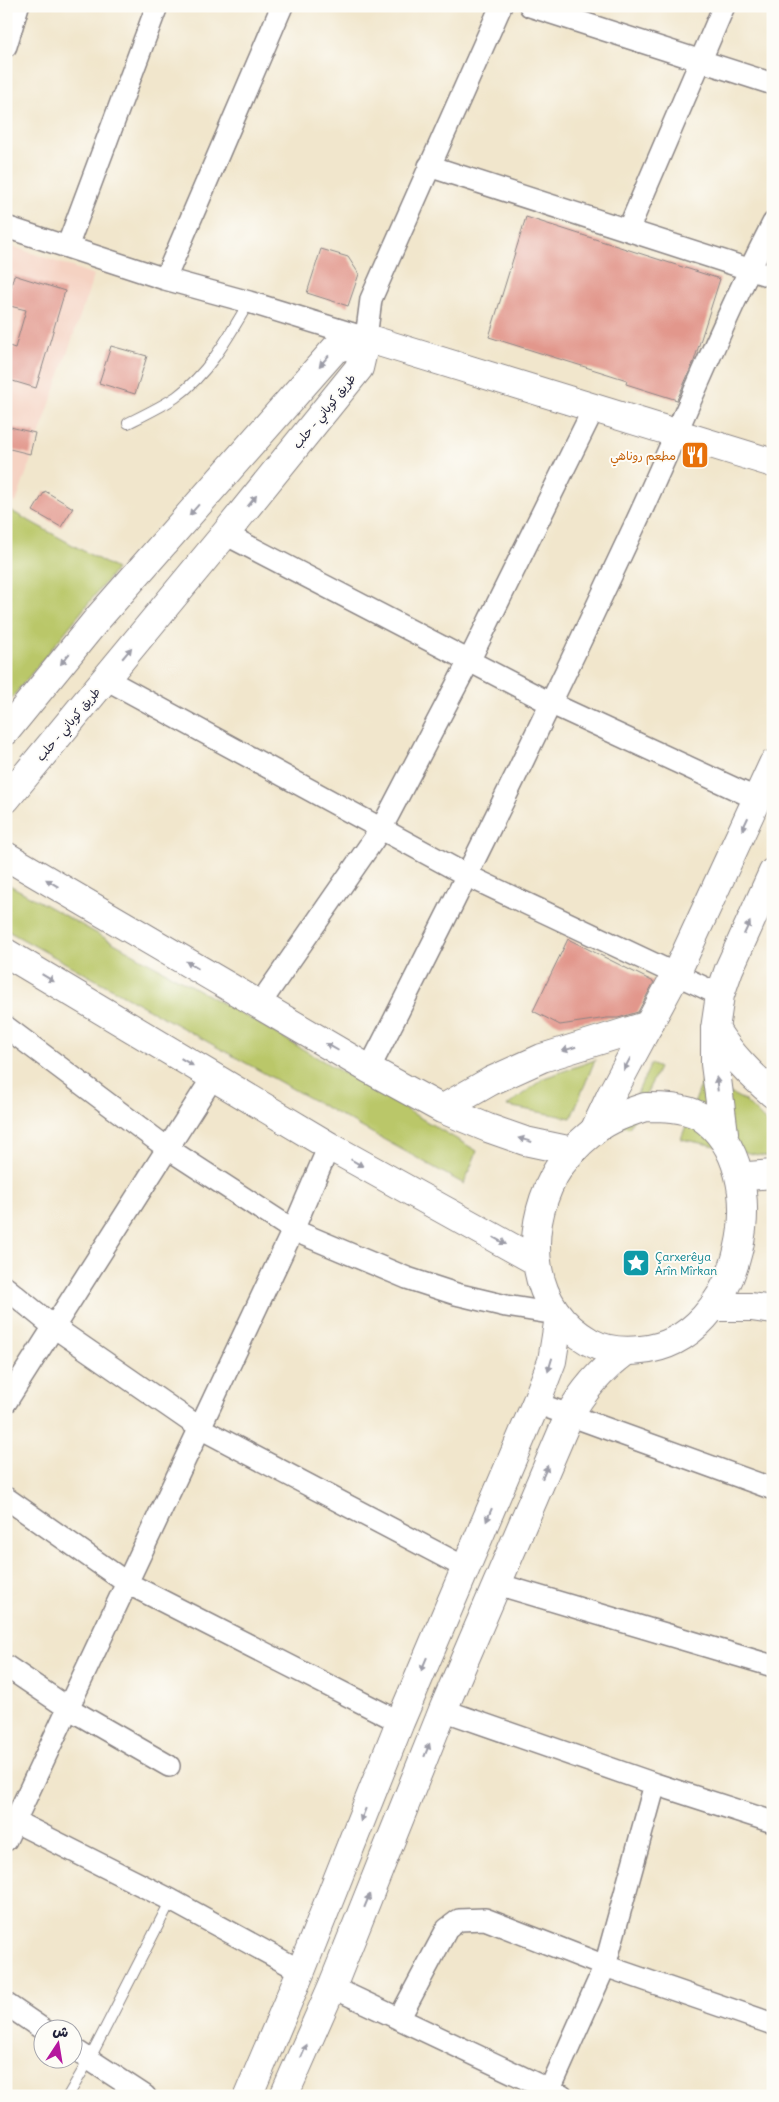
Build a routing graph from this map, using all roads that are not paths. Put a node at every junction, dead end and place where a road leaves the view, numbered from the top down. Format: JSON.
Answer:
{"nodes":[{"id":1,"x":18,"y":6,"type":"edge"},
{"id":2,"x":157,"y":6,"type":"edge"},
{"id":3,"x":282,"y":6,"type":"edge"},
{"id":4,"x":501,"y":6,"type":"edge"},
{"id":5,"x":530,"y":6,"type":"edge"},
{"id":6,"x":724,"y":6,"type":"edge"},
{"id":7,"x":6,"y":46,"type":"edge"},
{"id":8,"x":700,"y":60,"type":"junction"},
{"id":9,"x":773,"y":84,"type":"edge"},
{"id":10,"x":429,"y":166,"type":"junction"},
{"id":11,"x":773,"y":223,"type":"edge"},
{"id":12,"x":6,"y":226,"type":"edge"},
{"id":13,"x":628,"y":230,"type":"junction"},
{"id":14,"x":67,"y":247,"type":"junction"},
{"id":15,"x":749,"y":270,"type":"junction"},
{"id":16,"x":773,"y":277,"type":"edge"},
{"id":17,"x":165,"y":279,"type":"junction"},
{"id":18,"x":249,"y":302,"type":"junction"},
{"id":19,"x":366,"y":338,"type":"junction"},
{"id":20,"x":594,"y":408,"type":"junction"},
{"id":21,"x":128,"y":423,"type":"dead end"},
{"id":22,"x":677,"y":434,"type":"junction"},
{"id":23,"x":773,"y":463,"type":"edge"},
{"id":24,"x":225,"y":534,"type":"junction"},
{"id":25,"x":469,"y":661,"type":"junction"},
{"id":26,"x":106,"y":679,"type":"junction"},
{"id":27,"x":552,"y":704,"type":"junction"},
{"id":28,"x":6,"y":730,"type":"edge"},
{"id":29,"x":773,"y":764,"type":"edge"},
{"id":30,"x":6,"y":799,"type":"edge"},
{"id":31,"x":757,"y":799,"type":"junction"},
{"id":32,"x":381,"y":829,"type":"junction"},
{"id":33,"x":6,"y":856,"type":"edge"},
{"id":34,"x":773,"y":872,"type":"edge"},
{"id":35,"x":468,"y":876,"type":"junction"},
{"id":36,"x":6,"y":953,"type":"edge"},
{"id":37,"x":676,"y":974,"type":"junction"},
{"id":38,"x":720,"y":996,"type":"junction"},
{"id":39,"x":259,"y":1005,"type":"junction"},
{"id":40,"x":649,"y":1025,"type":"junction"},
{"id":41,"x":6,"y":1026,"type":"edge"},
{"id":42,"x":715,"y":1029,"type":"junction"},
{"id":43,"x":369,"y":1069,"type":"junction"},
{"id":44,"x":213,"y":1077,"type":"junction"},
{"id":45,"x":773,"y":1094,"type":"edge"},
{"id":46,"x":442,"y":1109,"type":"junction"},
{"id":47,"x":594,"y":1131,"type":"junction"},
{"id":48,"x":724,"y":1133,"type":"junction"},
{"id":49,"x":329,"y":1146,"type":"junction"},
{"id":50,"x":167,"y":1148,"type":"junction"},
{"id":51,"x":572,"y":1151,"type":"junction"},
{"id":52,"x":756,"y":1176,"type":"edge"},
{"id":53,"x":773,"y":1190,"type":"edge"},
{"id":54,"x":293,"y":1230,"type":"junction"},
{"id":55,"x":536,"y":1261,"type":"junction"},
{"id":56,"x":6,"y":1288,"type":"edge"},
{"id":57,"x":716,"y":1307,"type":"junction"},
{"id":58,"x":773,"y":1310,"type":"edge"},
{"id":59,"x":558,"y":1316,"type":"junction"},
{"id":60,"x":54,"y":1327,"type":"junction"},
{"id":61,"x":625,"y":1352,"type":"junction"},
{"id":62,"x":6,"y":1402,"type":"edge"},
{"id":63,"x":536,"y":1404,"type":"junction"},
{"id":64,"x":569,"y":1416,"type":"junction"},
{"id":65,"x":200,"y":1428,"type":"junction"},
{"id":66,"x":773,"y":1489,"type":"edge"},
{"id":67,"x":6,"y":1498,"type":"edge"},
{"id":68,"x":466,"y":1568,"type":"junction"},
{"id":69,"x":127,"y":1583,"type":"junction"},
{"id":70,"x":497,"y":1584,"type":"junction"},
{"id":71,"x":6,"y":1666,"type":"edge"},
{"id":72,"x":773,"y":1666,"type":"edge"},
{"id":73,"x":68,"y":1708,"type":"junction"},
{"id":74,"x":443,"y":1710,"type":"junction"},
{"id":75,"x":400,"y":1722,"type":"junction"},
{"id":76,"x":170,"y":1766,"type":"dead end"},
{"id":77,"x":655,"y":1784,"type":"junction"},
{"id":78,"x":773,"y":1822,"type":"edge"},
{"id":79,"x":9,"y":1826,"type":"edge"},
{"id":80,"x":171,"y":1900,"type":"junction"},
{"id":81,"x":605,"y":1966,"type":"junction"},
{"id":82,"x":301,"y":1971,"type":"junction"},
{"id":83,"x":332,"y":1987,"type":"junction"},
{"id":84,"x":6,"y":2004,"type":"edge"},
{"id":85,"x":399,"y":2019,"type":"junction"},
{"id":86,"x":32,"y":2022,"type":"edge"},
{"id":87,"x":773,"y":2024,"type":"edge"},
{"id":88,"x":82,"y":2052,"type":"edge"},
{"id":89,"x":82,"y":2055,"type":"edge"},
{"id":90,"x":76,"y":2070,"type":"edge"},
{"id":91,"x":553,"y":2094,"type":"edge"},
{"id":92,"x":68,"y":2096,"type":"edge"},
{"id":93,"x":145,"y":2096,"type":"edge"},
{"id":94,"x":248,"y":2096,"type":"edge"},
{"id":95,"x":284,"y":2096,"type":"edge"}],
"edges":[{"from":1,"to":7,"type":"street"},
{"from":2,"to":14,"type":"street"},
{"from":3,"to":17,"type":"street"},
{"from":4,"to":10,"type":"street"},
{"from":5,"to":8,"type":"street"},
{"from":6,"to":8,"type":"street"},
{"from":8,"to":9,"type":"street"},
{"from":8,"to":13,"type":"street"},
{"from":10,"to":13,"type":"street"},
{"from":10,"to":19,"type":"street"},
{"from":11,"to":15,"type":"street"},
{"from":12,"to":14,"type":"street"},
{"from":13,"to":15,"type":"street"},
{"from":14,"to":17,"type":"street"},
{"from":15,"to":16,"type":"street"},
{"from":15,"to":22,"type":"street"},
{"from":17,"to":18,"type":"street"},
{"from":18,"to":19,"type":"street"},
{"from":18,"to":21,"type":"lane"},
{"from":19,"to":20,"type":"main road"},
{"from":24,"to":19,"type":"main road","name":"طريق كوباني - حلب","one_way":true},
{"from":19,"to":28,"type":"main road","one_way":true},
{"from":20,"to":22,"type":"main road"},
{"from":20,"to":25,"type":"street"},
{"from":22,"to":23,"type":"main road"},
{"from":22,"to":27,"type":"street"},
{"from":24,"to":25,"type":"street"},
{"from":26,"to":24,"type":"main road","name":"طريق كوباني - حلب","one_way":true},
{"from":25,"to":27,"type":"street"},
{"from":25,"to":32,"type":"street"},
{"from":26,"to":30,"type":"main road","name":"طريق كوباني - حلب"},
{"from":26,"to":32,"type":"street"},
{"from":27,"to":31,"type":"street"},
{"from":27,"to":35,"type":"street"},
{"from":29,"to":31,"type":"main road"},
{"from":31,"to":37,"type":"main road","one_way":true},
{"from":32,"to":35,"type":"street"},
{"from":32,"to":39,"type":"street"},
{"from":39,"to":33,"type":"main road","one_way":true},
{"from":38,"to":34,"type":"main road","one_way":true},
{"from":35,"to":37,"type":"street"},
{"from":35,"to":43,"type":"street"},
{"from":36,"to":44,"type":"main road","one_way":true},
{"from":37,"to":38,"type":"street"},
{"from":37,"to":40,"type":"main road"},
{"from":38,"to":42,"type":"main road"},
{"from":43,"to":39,"type":"main road","one_way":true},
{"from":40,"to":46,"type":"main road","one_way":true},
{"from":40,"to":47,"type":"main road","one_way":true},
{"from":41,"to":50,"type":"street"},
{"from":42,"to":45,"type":"main road"},
{"from":48,"to":42,"type":"main road","one_way":true},
{"from":43,"to":46,"type":"main road"},
{"from":44,"to":49,"type":"main road"},
{"from":44,"to":50,"type":"street"},
{"from":51,"to":46,"type":"main road","one_way":true},
{"from":47,"to":48,"type":"main road"},
{"from":47,"to":51,"type":"main road"},
{"from":48,"to":52,"type":"main road"},
{"from":49,"to":54,"type":"street"},
{"from":49,"to":55,"type":"main road","one_way":true},
{"from":50,"to":54,"type":"street"},
{"from":50,"to":60,"type":"street"},
{"from":51,"to":55,"type":"main road"},
{"from":52,"to":53,"type":"main road"},
{"from":52,"to":57,"type":"main road"},
{"from":54,"to":59,"type":"street"},
{"from":54,"to":65,"type":"street"},
{"from":55,"to":59,"type":"main road"},
{"from":56,"to":60,"type":"street"},
{"from":57,"to":58,"type":"main road"},
{"from":57,"to":61,"type":"main road"},
{"from":59,"to":61,"type":"main road"},
{"from":59,"to":63,"type":"main road","one_way":true},
{"from":60,"to":62,"type":"street"},
{"from":60,"to":65,"type":"street"},
{"from":61,"to":64,"type":"main road"},
{"from":63,"to":64,"type":"street"},
{"from":63,"to":68,"type":"main road","one_way":true},
{"from":64,"to":66,"type":"street"},
{"from":70,"to":64,"type":"main road","one_way":true},
{"from":65,"to":68,"type":"street"},
{"from":65,"to":69,"type":"street"},
{"from":67,"to":69,"type":"street"},
{"from":68,"to":75,"type":"main road","one_way":true},
{"from":69,"to":73,"type":"street"},
{"from":69,"to":75,"type":"street"},
{"from":70,"to":72,"type":"street"},
{"from":70,"to":74,"type":"main road"},
{"from":71,"to":73,"type":"street"},
{"from":73,"to":76,"type":"street"},
{"from":73,"to":79,"type":"street"},
{"from":74,"to":77,"type":"street"},
{"from":83,"to":74,"type":"main road","one_way":true},
{"from":75,"to":82,"type":"main road","one_way":true},
{"from":77,"to":78,"type":"street"},
{"from":77,"to":81,"type":"street"},
{"from":79,"to":80,"type":"street"},
{"from":80,"to":82,"type":"street"},
{"from":80,"to":88,"type":"lane"},
{"from":81,"to":85,"type":"street"},
{"from":81,"to":87,"type":"street"},
{"from":81,"to":91,"type":"street"},
{"from":82,"to":94,"type":"main road"},
{"from":83,"to":85,"type":"street"},
{"from":95,"to":83,"type":"main road","one_way":true},
{"from":84,"to":86,"type":"street"},
{"from":85,"to":91,"type":"street"},
{"from":89,"to":93,"type":"street"},
{"from":90,"to":92,"type":"lane"}]}
